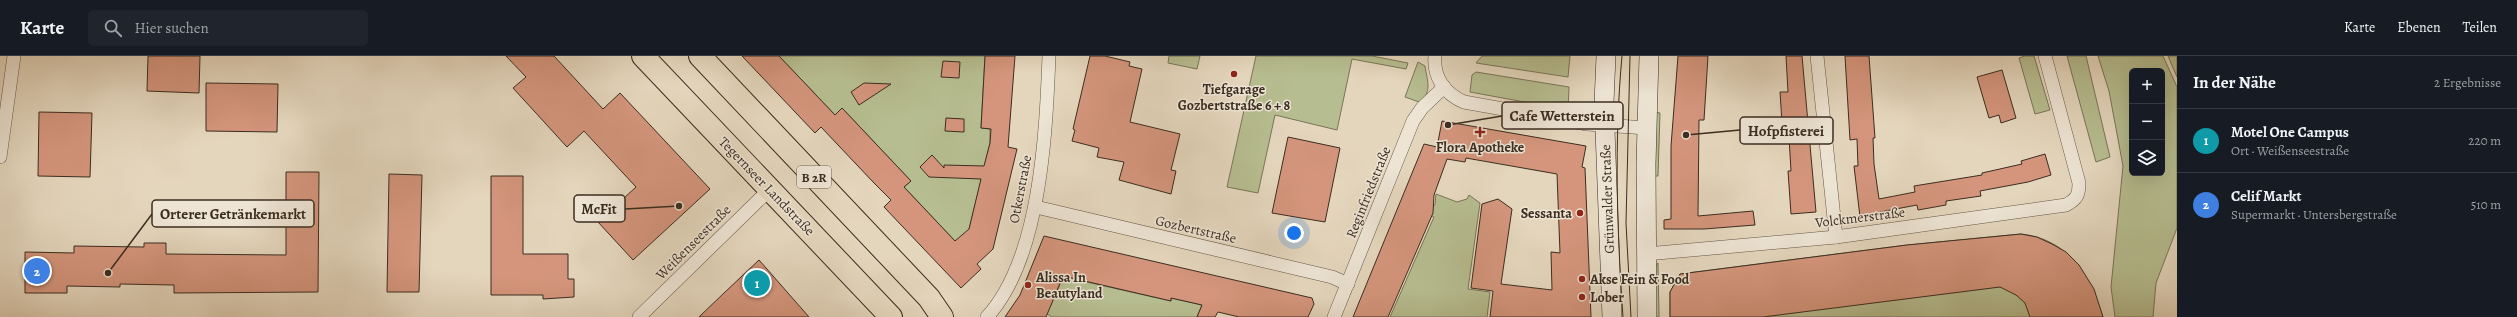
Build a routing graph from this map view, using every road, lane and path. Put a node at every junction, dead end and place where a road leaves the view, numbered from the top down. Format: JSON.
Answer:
{"nodes":[{"id":1,"x":14,"y":56,"type":"edge"},
{"id":2,"x":643,"y":56,"type":"edge"},
{"id":3,"x":700,"y":56,"type":"edge"},
{"id":4,"x":1049,"y":56,"type":"edge"},
{"id":5,"x":1435,"y":56,"type":"edge"},
{"id":6,"x":1606,"y":56,"type":"edge"},
{"id":7,"x":1649,"y":56,"type":"edge"},
{"id":8,"x":1817,"y":56,"type":"edge"},
{"id":9,"x":2045,"y":56,"type":"edge"},
{"id":10,"x":1444,"y":87,"type":"junction"},
{"id":11,"x":1605,"y":126,"type":"junction"},
{"id":12,"x":1647,"y":128,"type":"junction"},
{"id":13,"x":0,"y":157,"type":"edge"},
{"id":14,"x":770,"y":190,"type":"junction"},
{"id":15,"x":1036,"y":206,"type":"junction"},
{"id":16,"x":1836,"y":237,"type":"junction"},
{"id":17,"x":1646,"y":254,"type":"junction"},
{"id":18,"x":1348,"y":284,"type":"junction"},
{"id":19,"x":929,"y":298,"type":"junction"},
{"id":20,"x":639,"y":317,"type":"edge"},
{"id":21,"x":891,"y":317,"type":"edge"},
{"id":22,"x":942,"y":317,"type":"edge"},
{"id":23,"x":957,"y":317,"type":"edge"},
{"id":24,"x":987,"y":317,"type":"edge"},
{"id":25,"x":1334,"y":317,"type":"edge"},
{"id":26,"x":1612,"y":317,"type":"edge"},
{"id":27,"x":1647,"y":317,"type":"edge"}],
"edges":[{"from":1,"to":13,"type":"street"},
{"from":2,"to":14,"type":"highway","name":"Tegernseer Landstraße","number":"B 2R"},
{"from":3,"to":19,"type":"highway","number":"B 2R"},
{"from":4,"to":15,"type":"street","name":"Otkerstraße"},
{"from":5,"to":10,"type":"street"},
{"from":6,"to":11,"type":"main road","name":"Grünwalder Straße"},
{"from":7,"to":12,"type":"main road"},
{"from":8,"to":16,"type":"street"},
{"from":9,"to":16,"type":"street","name":"Volckmerstraße"},
{"from":10,"to":11,"type":"street"},
{"from":10,"to":18,"type":"street","name":"Reginfriedstraße"},
{"from":11,"to":12,"type":"street"},
{"from":11,"to":26,"type":"main road","name":"Grünwalder Straße"},
{"from":12,"to":17,"type":"main road"},
{"from":14,"to":20,"type":"street","name":"Weißenseestraße"},
{"from":14,"to":21,"type":"highway","name":"Tegernseer Landstraße","number":"B 2R"},
{"from":15,"to":18,"type":"street","name":"Gozbertstraße"},
{"from":15,"to":24,"type":"street","name":"Otkerstraße"},
{"from":16,"to":17,"type":"street","name":"Volckmerstraße"},
{"from":17,"to":27,"type":"main road"},
{"from":18,"to":25,"type":"street","name":"Reginfriedstraße"},
{"from":19,"to":22,"type":"highway","number":"B 2R"},
{"from":19,"to":23,"type":"highway"}]}
